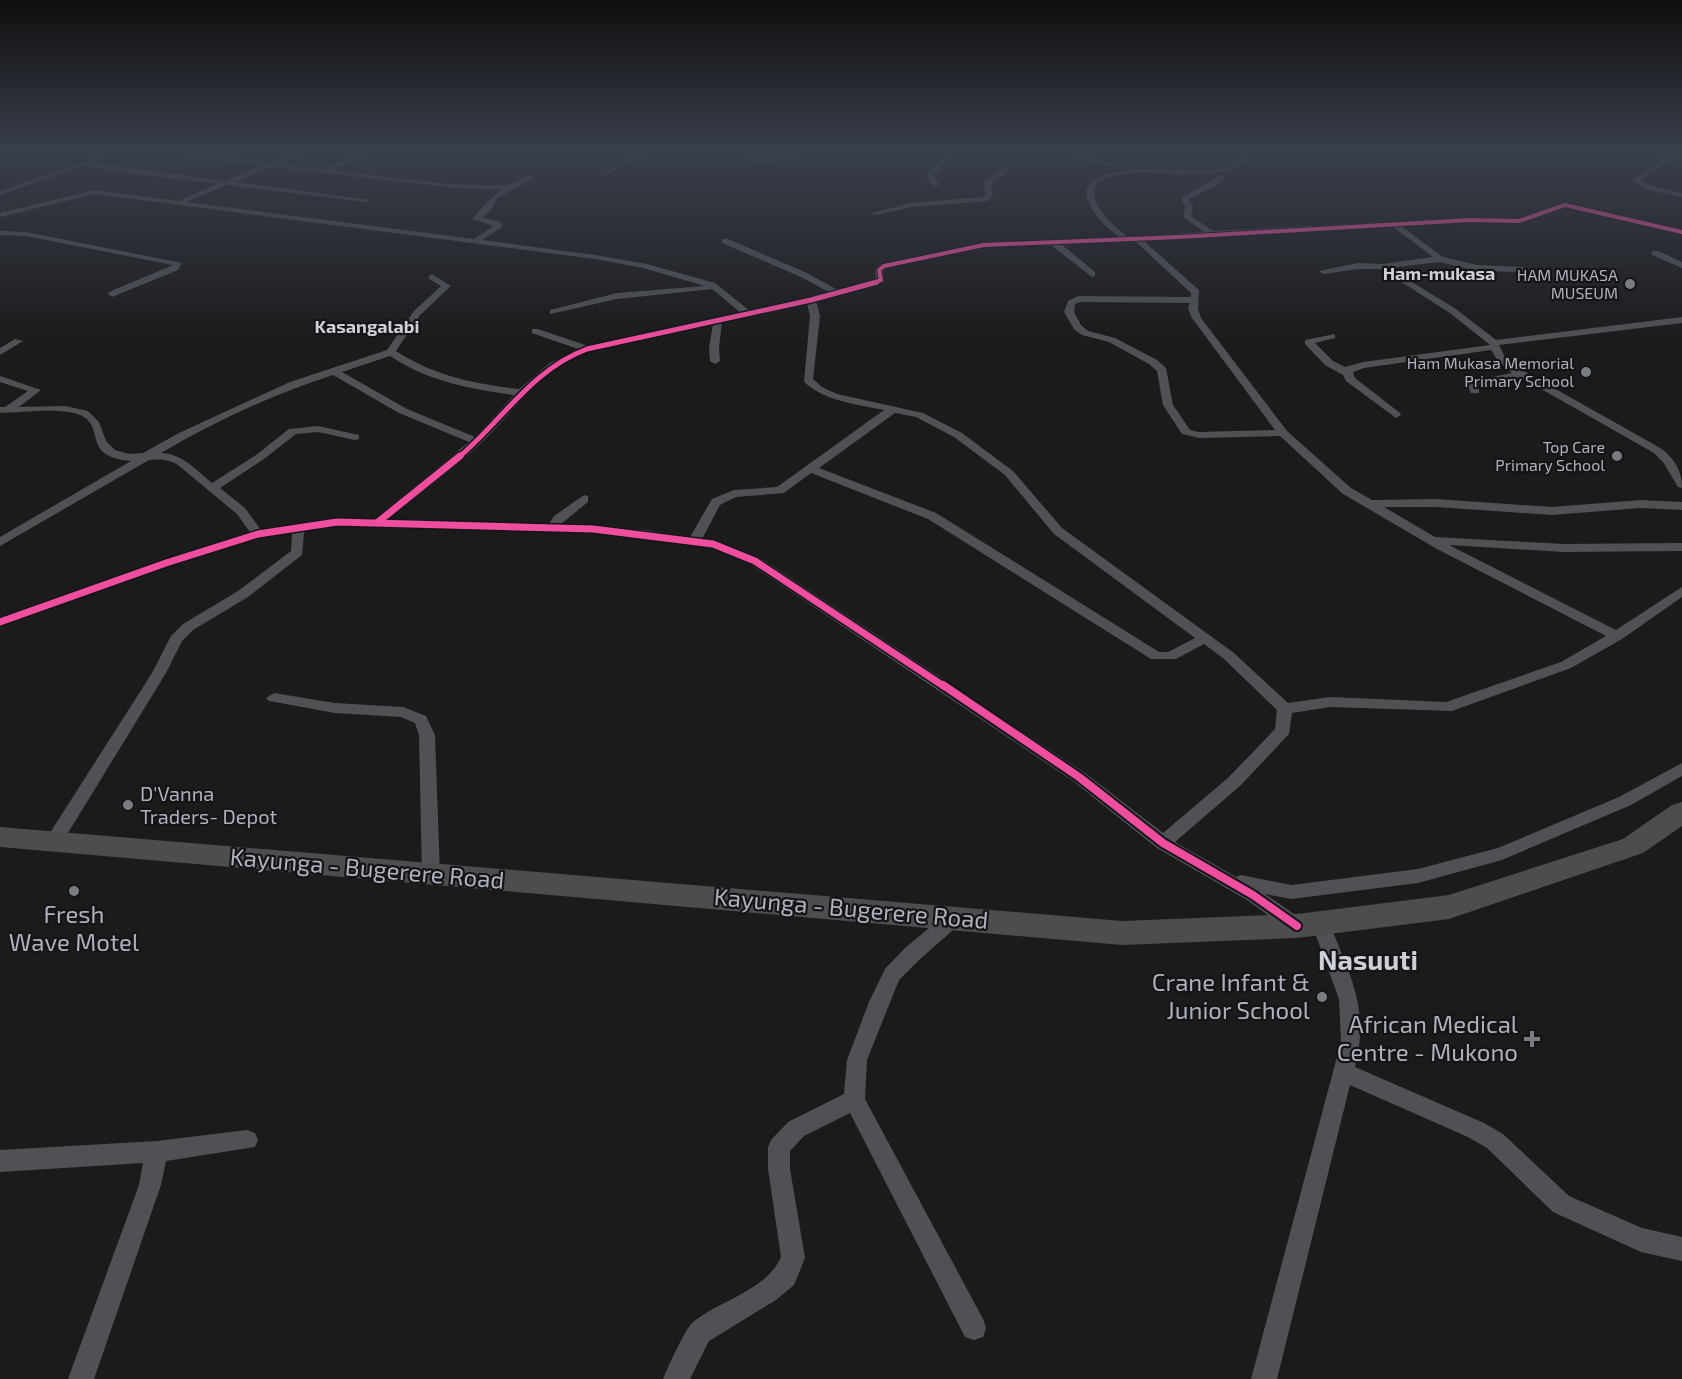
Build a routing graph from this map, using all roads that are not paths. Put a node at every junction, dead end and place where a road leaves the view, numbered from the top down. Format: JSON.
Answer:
{"nodes":[{"id":1,"x":263,"y":213,"type":"edge"},
{"id":2,"x":482,"y":213,"type":"edge"},
{"id":3,"x":1099,"y":213,"type":"edge"},
{"id":4,"x":1188,"y":213,"type":"edge"},
{"id":5,"x":1541,"y":213,"type":"edge"},
{"id":6,"x":1601,"y":213,"type":"edge"},
{"id":7,"x":1394,"y":224,"type":"junction"},
{"id":8,"x":1682,"y":232,"type":"edge"},
{"id":9,"x":0,"y":233,"type":"edge"},
{"id":10,"x":1212,"y":234,"type":"junction"},
{"id":11,"x":1131,"y":239,"type":"junction"},
{"id":12,"x":725,"y":241,"type":"dead end"},
{"id":13,"x":1052,"y":241,"type":"junction"},
{"id":14,"x":477,"y":242,"type":"junction"},
{"id":15,"x":1655,"y":253,"type":"dead end"},
{"id":16,"x":1439,"y":259,"type":"junction"},
{"id":17,"x":1682,"y":265,"type":"edge"},
{"id":18,"x":1384,"y":267,"type":"junction"},
{"id":19,"x":1323,"y":271,"type":"dead end"},
{"id":20,"x":1092,"y":274,"type":"dead end"},
{"id":21,"x":432,"y":277,"type":"dead end"},
{"id":22,"x":1533,"y":277,"type":"dead end"},
{"id":23,"x":714,"y":286,"type":"junction"},
{"id":24,"x":835,"y":292,"type":"junction"},
{"id":25,"x":112,"y":294,"type":"dead end"},
{"id":26,"x":811,"y":300,"type":"junction"},
{"id":27,"x":1194,"y":300,"type":"junction"},
{"id":28,"x":553,"y":312,"type":"dead end"},
{"id":29,"x":747,"y":313,"type":"junction"},
{"id":30,"x":1682,"y":320,"type":"edge"},
{"id":31,"x":718,"y":321,"type":"junction"},
{"id":32,"x":535,"y":331,"type":"dead end"},
{"id":33,"x":1332,"y":336,"type":"dead end"},
{"id":34,"x":18,"y":341,"type":"dead end"},
{"id":35,"x":1495,"y":345,"type":"junction"},
{"id":36,"x":587,"y":350,"type":"junction"},
{"id":37,"x":0,"y":352,"type":"edge"},
{"id":38,"x":391,"y":352,"type":"junction"},
{"id":39,"x":716,"y":361,"type":"dead end"},
{"id":40,"x":333,"y":371,"type":"junction"},
{"id":41,"x":1348,"y":373,"type":"junction"},
{"id":42,"x":1522,"y":374,"type":"junction"},
{"id":43,"x":0,"y":379,"type":"edge"},
{"id":44,"x":1475,"y":391,"type":"dead end"},
{"id":45,"x":522,"y":393,"type":"junction"},
{"id":46,"x":4,"y":410,"type":"edge"},
{"id":47,"x":892,"y":410,"type":"junction"},
{"id":48,"x":1396,"y":415,"type":"dead end"},
{"id":49,"x":1283,"y":433,"type":"junction"},
{"id":50,"x":355,"y":437,"type":"dead end"},
{"id":51,"x":476,"y":441,"type":"junction"},
{"id":52,"x":145,"y":456,"type":"junction"},
{"id":53,"x":810,"y":469,"type":"junction"},
{"id":54,"x":1682,"y":484,"type":"edge"},
{"id":55,"x":212,"y":488,"type":"junction"},
{"id":56,"x":584,"y":499,"type":"dead end"},
{"id":57,"x":1370,"y":504,"type":"junction"},
{"id":58,"x":1681,"y":508,"type":"edge"},
{"id":59,"x":378,"y":522,"type":"junction"},
{"id":60,"x":303,"y":527,"type":"junction"},
{"id":61,"x":553,"y":528,"type":"junction"},
{"id":62,"x":258,"y":534,"type":"junction"},
{"id":63,"x":694,"y":540,"type":"junction"},
{"id":64,"x":1432,"y":540,"type":"junction"},
{"id":65,"x":0,"y":542,"type":"edge"},
{"id":66,"x":1682,"y":547,"type":"edge"},
{"id":67,"x":1682,"y":591,"type":"edge"},
{"id":68,"x":0,"y":622,"type":"edge"},
{"id":69,"x":1617,"y":636,"type":"junction"},
{"id":70,"x":1205,"y":638,"type":"junction"},
{"id":71,"x":274,"y":698,"type":"dead end"},
{"id":72,"x":1285,"y":709,"type":"junction"},
{"id":73,"x":1682,"y":769,"type":"edge"},
{"id":74,"x":1682,"y":812,"type":"edge"},
{"id":75,"x":0,"y":837,"type":"edge"},
{"id":76,"x":54,"y":841,"type":"junction"},
{"id":77,"x":1163,"y":843,"type":"junction"},
{"id":78,"x":431,"y":875,"type":"junction"},
{"id":79,"x":1227,"y":879,"type":"junction"},
{"id":80,"x":954,"y":918,"type":"junction"},
{"id":81,"x":1308,"y":924,"type":"junction"},
{"id":82,"x":1345,"y":1073,"type":"junction"},
{"id":83,"x":854,"y":1100,"type":"junction"},
{"id":84,"x":247,"y":1140,"type":"dead end"},
{"id":85,"x":157,"y":1152,"type":"junction"},
{"id":86,"x":0,"y":1161,"type":"edge"},
{"id":87,"x":1682,"y":1249,"type":"edge"},
{"id":88,"x":974,"y":1328,"type":"dead end"},
{"id":89,"x":81,"y":1379,"type":"edge"},
{"id":90,"x":676,"y":1379,"type":"edge"},
{"id":91,"x":1264,"y":1379,"type":"edge"}],
"edges":[{"from":1,"to":14,"type":"street"},
{"from":2,"to":14,"type":"street"},
{"from":3,"to":11,"type":"street"},
{"from":4,"to":10,"type":"street"},
{"from":5,"to":7,"type":"street"},
{"from":6,"to":8,"type":"street"},
{"from":7,"to":10,"type":"street"},
{"from":7,"to":16,"type":"street"},
{"from":9,"to":25,"type":"street"},
{"from":10,"to":11,"type":"street"},
{"from":11,"to":13,"type":"street"},
{"from":11,"to":27,"type":"street"},
{"from":12,"to":24,"type":"street"},
{"from":13,"to":20,"type":"street"},
{"from":13,"to":24,"type":"street"},
{"from":14,"to":23,"type":"street"},
{"from":15,"to":17,"type":"street"},
{"from":16,"to":18,"type":"street"},
{"from":16,"to":22,"type":"street"},
{"from":18,"to":19,"type":"street"},
{"from":18,"to":35,"type":"street"},
{"from":21,"to":38,"type":"street"},
{"from":23,"to":28,"type":"street"},
{"from":23,"to":29,"type":"street"},
{"from":24,"to":26,"type":"street"},
{"from":26,"to":29,"type":"street"},
{"from":26,"to":47,"type":"street"},
{"from":27,"to":49,"type":"street"},
{"from":27,"to":49,"type":"street"},
{"from":29,"to":31,"type":"street"},
{"from":30,"to":35,"type":"street"},
{"from":31,"to":36,"type":"street"},
{"from":31,"to":39,"type":"street"},
{"from":32,"to":36,"type":"street"},
{"from":33,"to":41,"type":"street"},
{"from":34,"to":37,"type":"street"},
{"from":35,"to":41,"type":"street"},
{"from":35,"to":42,"type":"street"},
{"from":36,"to":45,"type":"street"},
{"from":38,"to":40,"type":"street"},
{"from":38,"to":45,"type":"street"},
{"from":40,"to":51,"type":"street"},
{"from":40,"to":52,"type":"street"},
{"from":41,"to":48,"type":"street"},
{"from":42,"to":44,"type":"street"},
{"from":42,"to":54,"type":"street"},
{"from":43,"to":46,"type":"street"},
{"from":45,"to":51,"type":"street"},
{"from":46,"to":52,"type":"street"},
{"from":47,"to":53,"type":"street"},
{"from":47,"to":70,"type":"street"},
{"from":49,"to":57,"type":"street"},
{"from":50,"to":55,"type":"street"},
{"from":51,"to":59,"type":"street"},
{"from":52,"to":55,"type":"street"},
{"from":52,"to":65,"type":"street"},
{"from":53,"to":63,"type":"street"},
{"from":53,"to":70,"type":"street"},
{"from":55,"to":62,"type":"street"},
{"from":56,"to":61,"type":"street"},
{"from":57,"to":58,"type":"street"},
{"from":57,"to":64,"type":"street"},
{"from":59,"to":60,"type":"street"},
{"from":59,"to":61,"type":"street"},
{"from":60,"to":62,"type":"street"},
{"from":60,"to":76,"type":"street"},
{"from":61,"to":63,"type":"street"},
{"from":62,"to":68,"type":"street"},
{"from":63,"to":77,"type":"street"},
{"from":64,"to":66,"type":"street"},
{"from":64,"to":69,"type":"street"},
{"from":67,"to":69,"type":"street"},
{"from":69,"to":72,"type":"street"},
{"from":70,"to":72,"type":"street"},
{"from":71,"to":78,"type":"street"},
{"from":72,"to":77,"type":"street"},
{"from":73,"to":79,"type":"street"},
{"from":74,"to":81,"type":"main road","name":"Kayunga - Bugerere Road"},
{"from":75,"to":76,"type":"main road","name":"Kayunga - Bugerere Road"},
{"from":76,"to":78,"type":"main road","name":"Kayunga - Bugerere Road"},
{"from":77,"to":79,"type":"street"},
{"from":78,"to":80,"type":"main road","name":"Kayunga - Bugerere Road"},
{"from":79,"to":81,"type":"street"},
{"from":80,"to":81,"type":"main road","name":"Kayunga - Bugerere Road"},
{"from":80,"to":83,"type":"street"},
{"from":81,"to":82,"type":"street"},
{"from":82,"to":87,"type":"street"},
{"from":82,"to":91,"type":"street"},
{"from":83,"to":88,"type":"street"},
{"from":83,"to":90,"type":"street"},
{"from":84,"to":85,"type":"street"},
{"from":85,"to":86,"type":"street"},
{"from":85,"to":89,"type":"street"}]}
